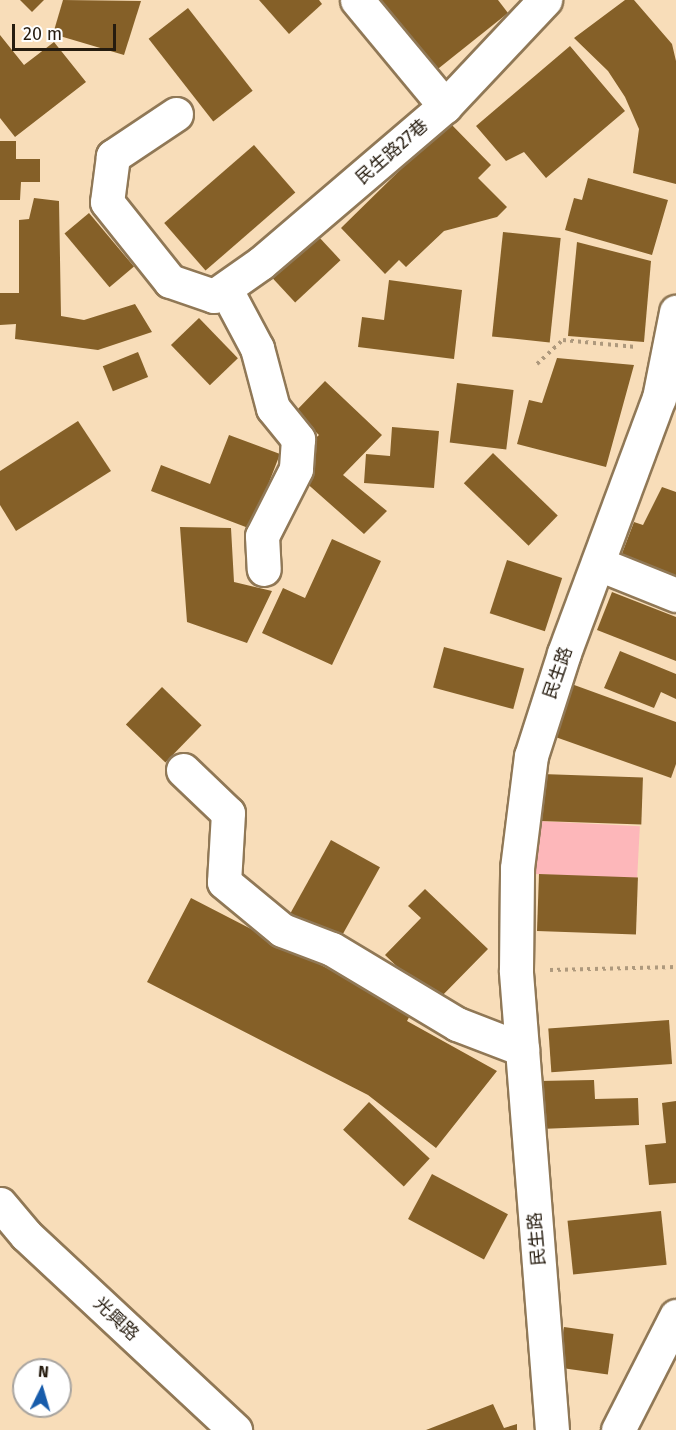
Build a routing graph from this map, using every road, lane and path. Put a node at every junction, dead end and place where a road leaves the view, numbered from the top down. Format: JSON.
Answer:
{"nodes":[{"id":1,"x":357,"y":0,"type":"edge"},
{"id":2,"x":545,"y":0,"type":"edge"},
{"id":3,"x":445,"y":106,"type":"junction"},
{"id":4,"x":176,"y":114,"type":"dead end"},
{"id":5,"x":226,"y":290,"type":"junction"},
{"id":6,"x":676,"y":312,"type":"edge"},
{"id":7,"x":669,"y":350,"type":"junction"},
{"id":8,"x":537,"y":364,"type":"dead end"},
{"id":9,"x":599,"y":564,"type":"junction"},
{"id":10,"x":264,"y":570,"type":"dead end"},
{"id":11,"x":676,"y":595,"type":"edge"},
{"id":12,"x":183,"y":770,"type":"dead end"},
{"id":13,"x":676,"y":968,"type":"edge"},
{"id":14,"x":516,"y":970,"type":"junction"},
{"id":15,"x":522,"y":1049,"type":"junction"},
{"id":16,"x":0,"y":1204,"type":"edge"},
{"id":17,"x":676,"y":1316,"type":"edge"},
{"id":18,"x":235,"y":1430,"type":"edge"},
{"id":19,"x":552,"y":1430,"type":"edge"},
{"id":20,"x":618,"y":1430,"type":"edge"}],
"edges":[{"from":1,"to":3,"type":"street"},
{"from":2,"to":3,"type":"street","name":"民生路27巷"},
{"from":3,"to":5,"type":"street","name":"民生路27巷"},
{"from":4,"to":5,"type":"street"},
{"from":5,"to":10,"type":"street"},
{"from":6,"to":7,"type":"street","name":"民生路"},
{"from":7,"to":8,"type":"path"},
{"from":7,"to":9,"type":"street","name":"民生路"},
{"from":9,"to":11,"type":"street"},
{"from":9,"to":14,"type":"street","name":"民生路"},
{"from":12,"to":15,"type":"street"},
{"from":13,"to":14,"type":"path"},
{"from":14,"to":15,"type":"street","name":"民生路"},
{"from":15,"to":19,"type":"street","name":"民生路"},
{"from":16,"to":18,"type":"street","name":"光興路"},
{"from":17,"to":20,"type":"street"}]}
